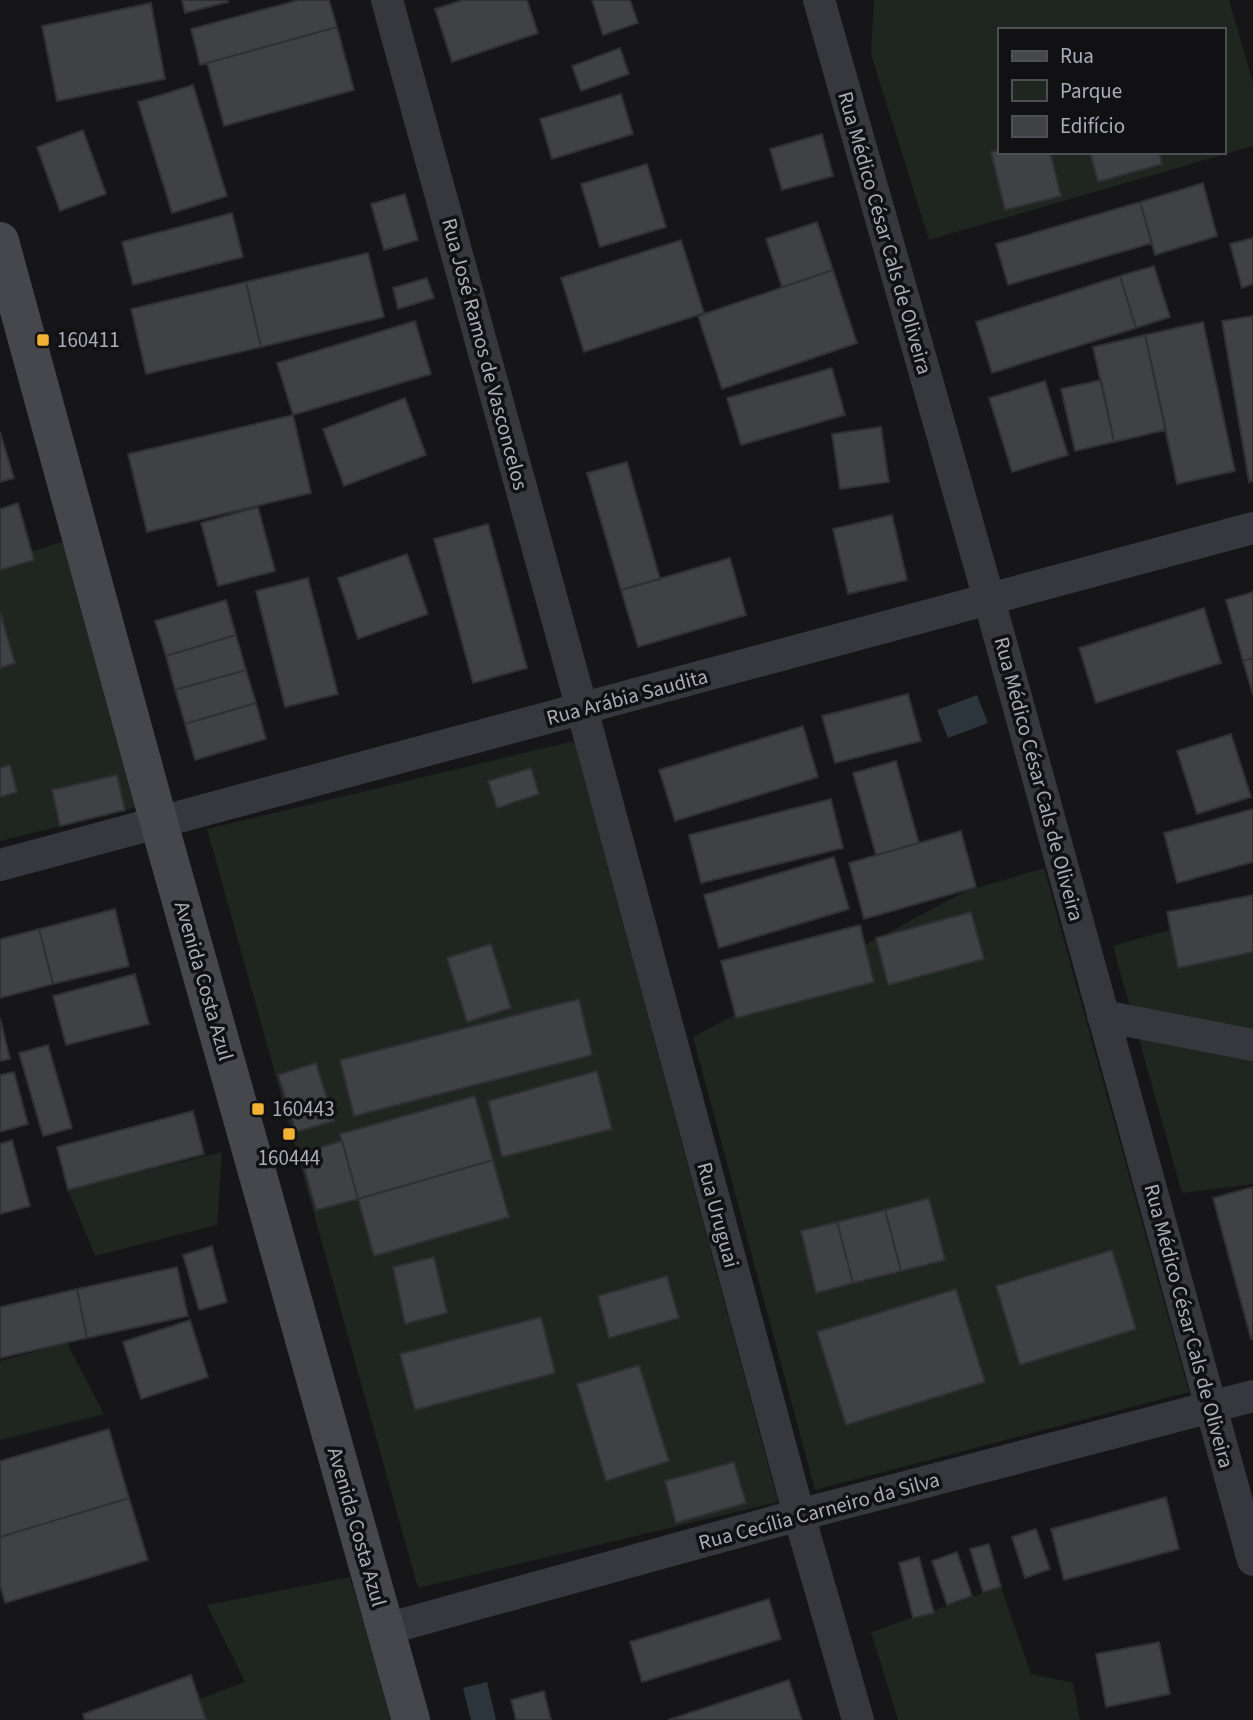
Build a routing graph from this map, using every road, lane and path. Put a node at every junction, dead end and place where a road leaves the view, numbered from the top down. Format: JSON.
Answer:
{"nodes":[{"id":1,"x":387,"y":0,"type":"edge"},
{"id":2,"x":819,"y":0,"type":"edge"},
{"id":3,"x":0,"y":241,"type":"edge"},
{"id":4,"x":1253,"y":528,"type":"edge"},
{"id":5,"x":989,"y":599,"type":"junction"},
{"id":6,"x":582,"y":709,"type":"junction"},
{"id":7,"x":159,"y":823,"type":"junction"},
{"id":8,"x":0,"y":865,"type":"edge"},
{"id":9,"x":1103,"y":1016,"type":"junction"},
{"id":10,"x":1253,"y":1045,"type":"edge"},
{"id":11,"x":1253,"y":1396,"type":"edge"},
{"id":12,"x":1212,"y":1407,"type":"junction"},
{"id":13,"x":799,"y":1515,"type":"junction"},
{"id":14,"x":1253,"y":1560,"type":"edge"},
{"id":15,"x":386,"y":1629,"type":"junction"},
{"id":16,"x":411,"y":1720,"type":"edge"},
{"id":17,"x":858,"y":1720,"type":"edge"}],
"edges":[{"from":1,"to":6,"type":"street","name":"Rua José Ramos de Vasconcelos"},
{"from":2,"to":5,"type":"street","name":"Rua Médico César Cals de Oliveira"},
{"from":3,"to":7,"type":"street","name":"Avenida Costa Azul"},
{"from":4,"to":5,"type":"street","name":"Rua Arábia Saudita"},
{"from":5,"to":6,"type":"street","name":"Rua Arábia Saudita"},
{"from":5,"to":9,"type":"street","name":"Rua Médico César Cals de Oliveira"},
{"from":6,"to":7,"type":"street","name":"Rua Arábia Saudita"},
{"from":6,"to":13,"type":"street","name":"Rua Uruguai"},
{"from":7,"to":8,"type":"street","name":"Rua Arábia Saudita"},
{"from":7,"to":15,"type":"street","name":"Avenida Costa Azul"},
{"from":9,"to":10,"type":"street"},
{"from":9,"to":12,"type":"street","name":"Rua Médico César Cals de Oliveira"},
{"from":11,"to":12,"type":"street","name":"Rua Cecília Carneiro da Silva"},
{"from":12,"to":13,"type":"street","name":"Rua Cecília Carneiro da Silva"},
{"from":12,"to":14,"type":"street","name":"Rua Médico César Cals de Oliveira"},
{"from":13,"to":15,"type":"street","name":"Rua Cecília Carneiro da Silva"},
{"from":13,"to":17,"type":"street","name":"Rua Uruguai"},
{"from":15,"to":16,"type":"street","name":"Avenida Costa Azul"}]}
